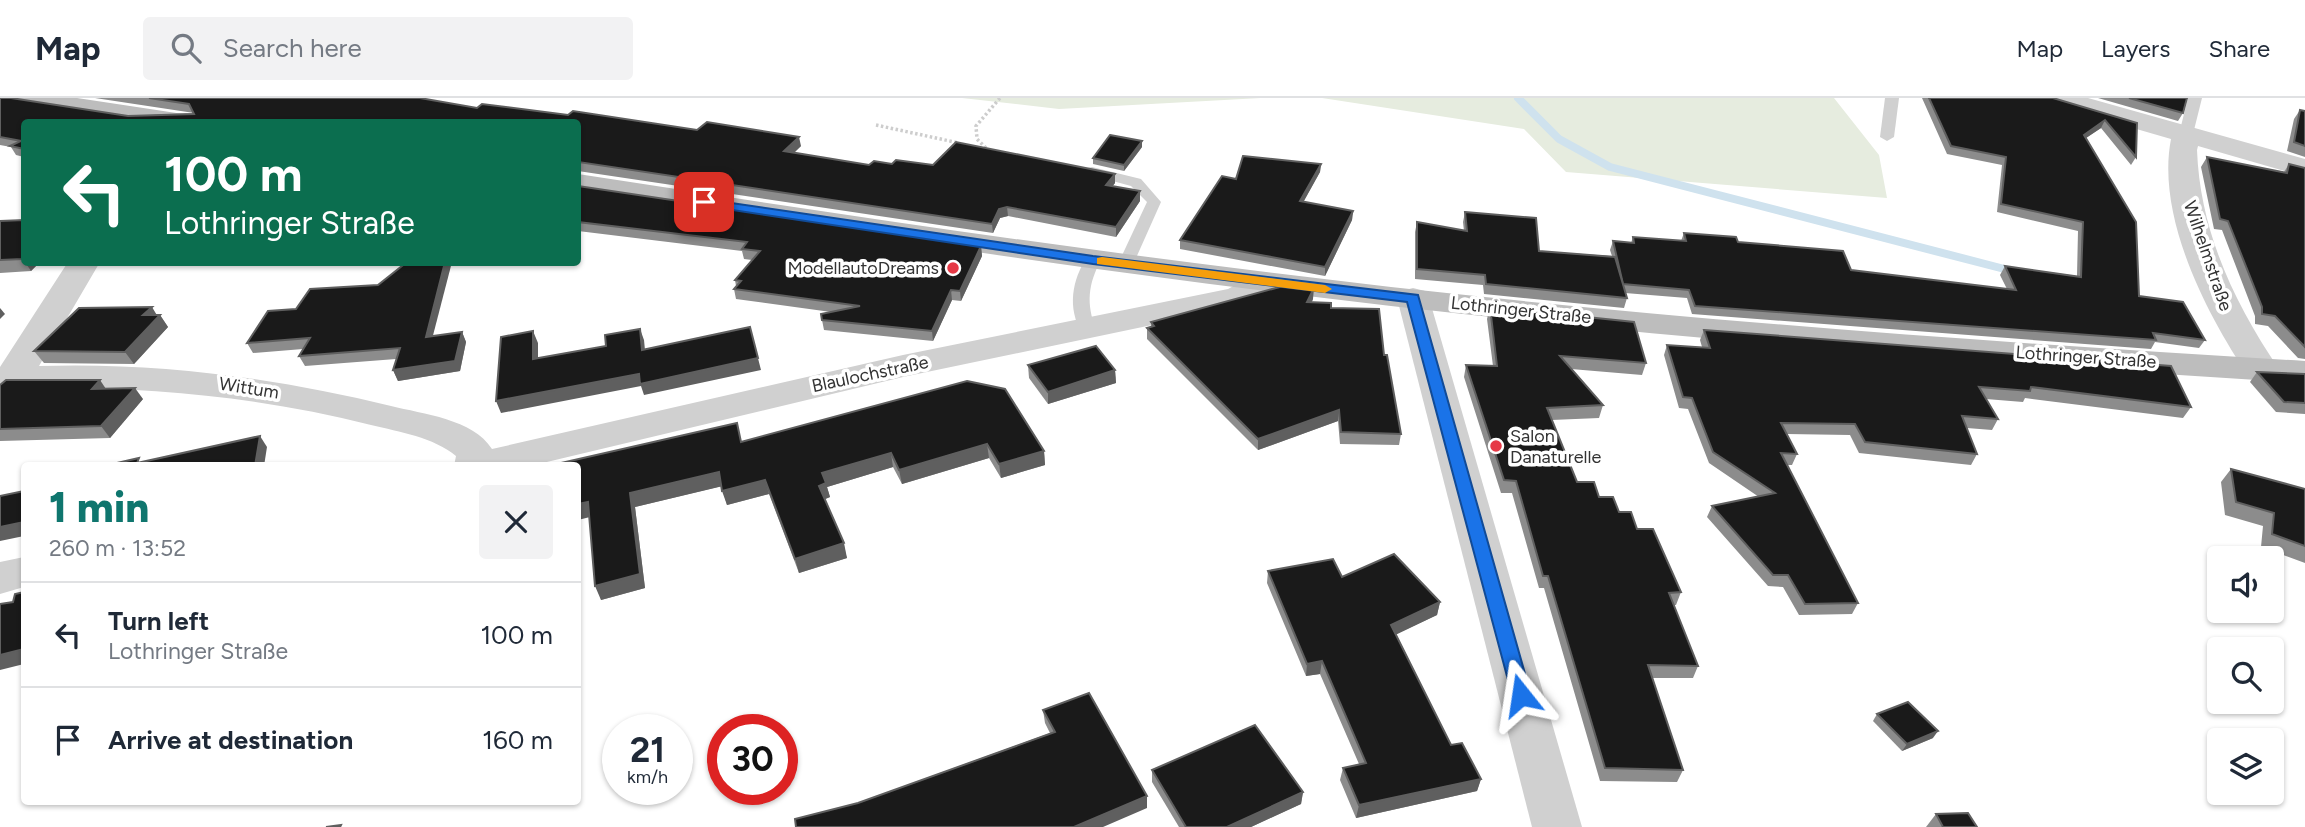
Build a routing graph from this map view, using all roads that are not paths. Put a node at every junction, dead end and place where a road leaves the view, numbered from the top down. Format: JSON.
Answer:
{"nodes":[{"id":1,"x":25,"y":98,"type":"edge"},
{"id":2,"x":1892,"y":98,"type":"edge"},
{"id":3,"x":2059,"y":98,"type":"edge"},
{"id":4,"x":2195,"y":98,"type":"edge"},
{"id":5,"x":163,"y":119,"type":"edge"},
{"id":6,"x":2186,"y":134,"type":"junction"},
{"id":7,"x":1886,"y":137,"type":"dead end"},
{"id":8,"x":1076,"y":167,"type":"edge"},
{"id":9,"x":2305,"y":168,"type":"edge"},
{"id":10,"x":581,"y":183,"type":"edge"},
{"id":11,"x":1093,"y":260,"type":"junction"},
{"id":12,"x":1126,"y":264,"type":"junction"},
{"id":13,"x":81,"y":266,"type":"edge"},
{"id":14,"x":1265,"y":282,"type":"junction"},
{"id":15,"x":1413,"y":298,"type":"junction"},
{"id":16,"x":1088,"y":329,"type":"junction"},
{"id":17,"x":2261,"y":369,"type":"junction"},
{"id":18,"x":2305,"y":372,"type":"edge"},
{"id":19,"x":7,"y":377,"type":"edge"},
{"id":20,"x":475,"y":462,"type":"edge"},
{"id":21,"x":487,"y":462,"type":"edge"},
{"id":22,"x":21,"y":573,"type":"edge"},
{"id":23,"x":0,"y":578,"type":"edge"},
{"id":24,"x":1557,"y":827,"type":"edge"}],
"edges":[{"from":1,"to":5,"type":"street"},
{"from":2,"to":7,"type":"lane"},
{"from":3,"to":6,"type":"street"},
{"from":4,"to":6,"type":"lane"},
{"from":6,"to":9,"type":"street"},
{"from":6,"to":17,"type":"street","name":"Wilhelmstraße"},
{"from":8,"to":12,"type":"lane"},
{"from":10,"to":11,"type":"street","name":"Lothringer Straße"},
{"from":11,"to":12,"type":"street","name":"Lothringer Straße"},
{"from":11,"to":16,"type":"lane"},
{"from":12,"to":14,"type":"street","name":"Lothringer Straße"},
{"from":13,"to":19,"type":"street"},
{"from":14,"to":15,"type":"street","name":"Lothringer Straße"},
{"from":14,"to":16,"type":"street","name":"Blaulochstraße"},
{"from":15,"to":17,"type":"street","name":"Lothringer Straße"},
{"from":15,"to":24,"type":"street"},
{"from":16,"to":21,"type":"street","name":"Blaulochstraße"},
{"from":17,"to":18,"type":"street","name":"Lothringer Straße"},
{"from":19,"to":20,"type":"street","name":"Wittum"},
{"from":22,"to":23,"type":"street"}]}
